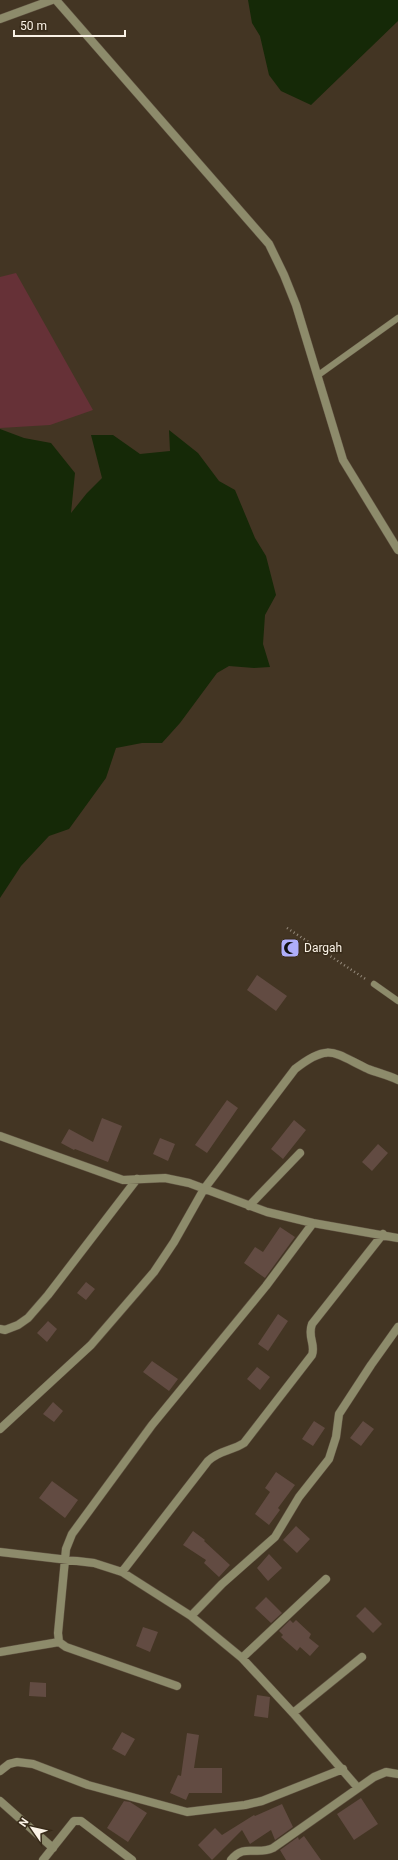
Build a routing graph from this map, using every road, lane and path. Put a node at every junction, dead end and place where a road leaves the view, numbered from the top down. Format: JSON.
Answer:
{"nodes":[{"id":1,"x":52,"y":0,"type":"edge"},
{"id":2,"x":56,"y":0,"type":"edge"},
{"id":3,"x":0,"y":19,"type":"edge"},
{"id":4,"x":398,"y":318,"type":"edge"},
{"id":5,"x":317,"y":376,"type":"junction"},
{"id":6,"x":398,"y":550,"type":"edge"},
{"id":7,"x":287,"y":928,"type":"dead end"},
{"id":8,"x":374,"y":984,"type":"joint"},
{"id":9,"x":398,"y":1001,"type":"edge"},
{"id":10,"x":398,"y":1080,"type":"edge"},
{"id":11,"x":0,"y":1136,"type":"edge"},
{"id":12,"x":300,"y":1153,"type":"dead end"},
{"id":13,"x":137,"y":1179,"type":"junction"},
{"id":14,"x":204,"y":1189,"type":"junction"},
{"id":15,"x":249,"y":1206,"type":"junction"},
{"id":16,"x":313,"y":1223,"type":"junction"},
{"id":17,"x":383,"y":1234,"type":"junction"},
{"id":18,"x":398,"y":1238,"type":"edge"},
{"id":19,"x":398,"y":1327,"type":"edge"},
{"id":20,"x":0,"y":1329,"type":"edge"},
{"id":21,"x":0,"y":1429,"type":"edge"},
{"id":22,"x":0,"y":1552,"type":"edge"},
{"id":23,"x":64,"y":1560,"type":"junction"},
{"id":24,"x":122,"y":1572,"type":"junction"},
{"id":25,"x":326,"y":1579,"type":"dead end"},
{"id":26,"x":191,"y":1616,"type":"junction"},
{"id":27,"x":59,"y":1642,"type":"junction"},
{"id":28,"x":0,"y":1652,"type":"edge"},
{"id":29,"x":242,"y":1658,"type":"junction"},
{"id":30,"x":362,"y":1658,"type":"dead end"},
{"id":31,"x":176,"y":1686,"type":"dead end"},
{"id":32,"x":293,"y":1713,"type":"junction"},
{"id":33,"x":343,"y":1769,"type":"junction"},
{"id":34,"x":0,"y":1771,"type":"edge"},
{"id":35,"x":398,"y":1774,"type":"edge"},
{"id":36,"x":358,"y":1788,"type":"junction"},
{"id":37,"x":0,"y":1801,"type":"edge"},
{"id":38,"x":53,"y":1848,"type":"junction"},
{"id":39,"x":42,"y":1860,"type":"edge"},
{"id":40,"x":132,"y":1860,"type":"edge"},
{"id":41,"x":231,"y":1860,"type":"edge"}],
"edges":[{"from":1,"to":3,"type":"street"},
{"from":2,"to":5,"type":"street"},
{"from":4,"to":5,"type":"lane"},
{"from":5,"to":6,"type":"street"},
{"from":7,"to":8,"type":"path"},
{"from":8,"to":9,"type":"lane"},
{"from":10,"to":14,"type":"street"},
{"from":11,"to":13,"type":"street"},
{"from":12,"to":15,"type":"street"},
{"from":13,"to":14,"type":"street"},
{"from":13,"to":20,"type":"street"},
{"from":14,"to":15,"type":"street"},
{"from":14,"to":21,"type":"street"},
{"from":15,"to":16,"type":"street"},
{"from":16,"to":17,"type":"street"},
{"from":16,"to":23,"type":"street"},
{"from":17,"to":18,"type":"street"},
{"from":17,"to":24,"type":"street"},
{"from":19,"to":26,"type":"street"},
{"from":22,"to":23,"type":"street"},
{"from":23,"to":24,"type":"street"},
{"from":23,"to":27,"type":"street"},
{"from":24,"to":26,"type":"street"},
{"from":25,"to":29,"type":"street"},
{"from":26,"to":29,"type":"street"},
{"from":27,"to":28,"type":"street"},
{"from":27,"to":31,"type":"street"},
{"from":29,"to":32,"type":"street"},
{"from":30,"to":32,"type":"street"},
{"from":32,"to":33,"type":"street"},
{"from":33,"to":34,"type":"street"},
{"from":33,"to":36,"type":"street"},
{"from":35,"to":36,"type":"street"},
{"from":36,"to":41,"type":"street"},
{"from":37,"to":38,"type":"street"},
{"from":38,"to":39,"type":"street"},
{"from":38,"to":40,"type":"street"}]}
